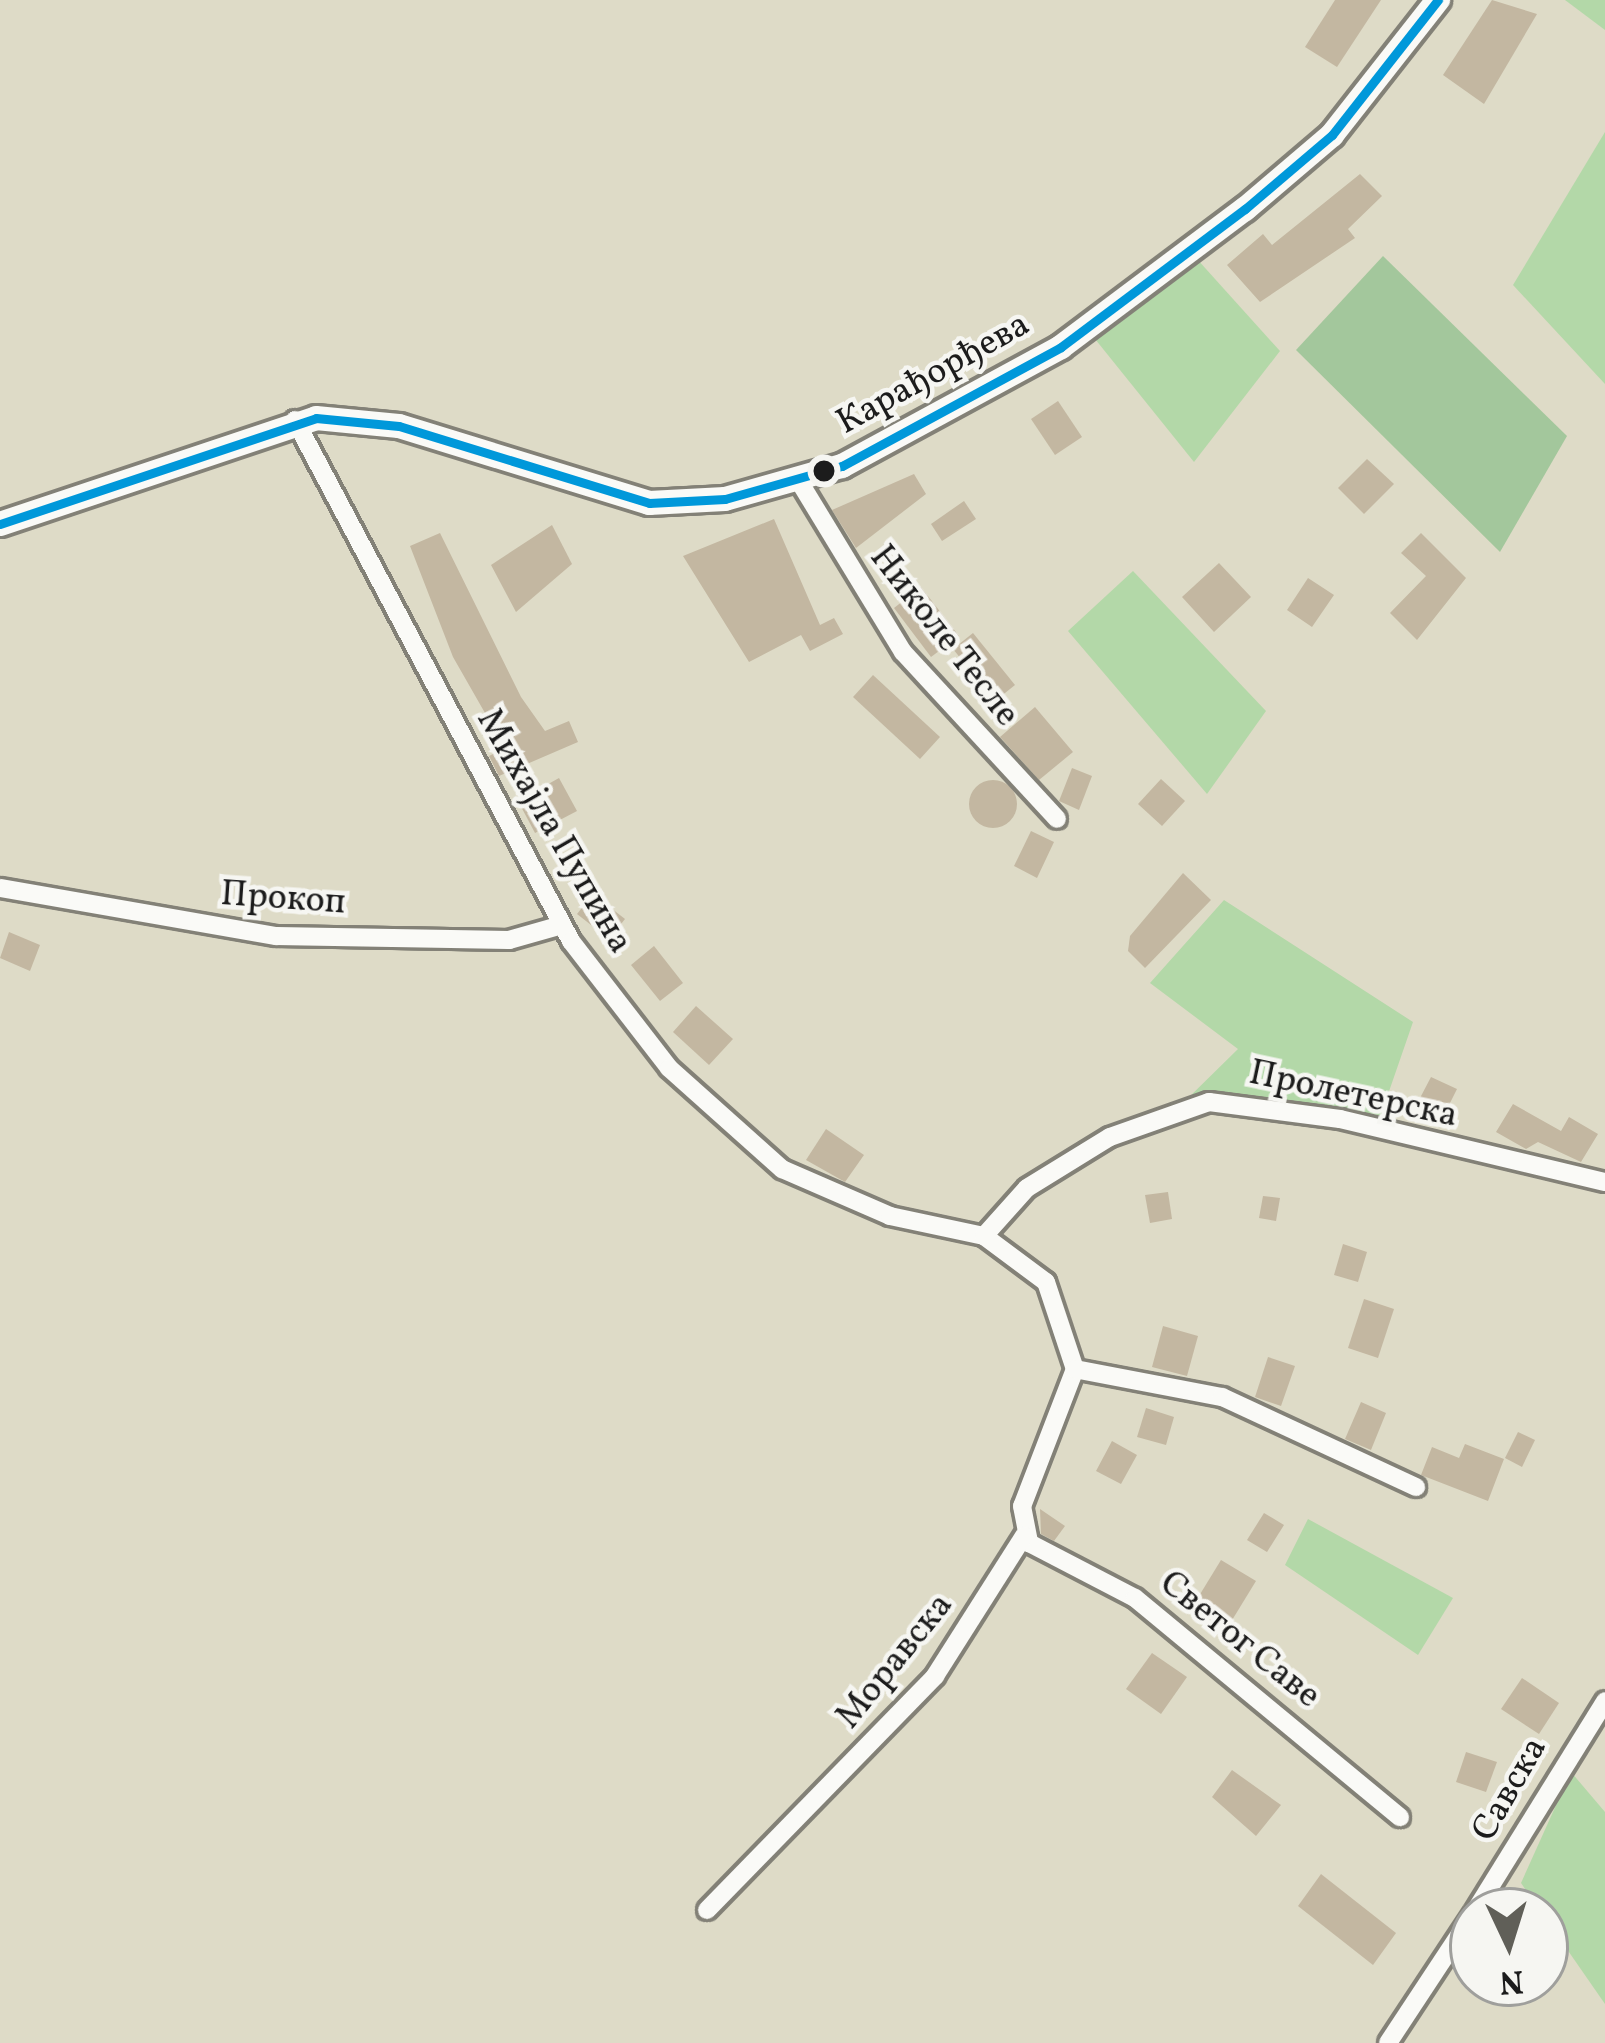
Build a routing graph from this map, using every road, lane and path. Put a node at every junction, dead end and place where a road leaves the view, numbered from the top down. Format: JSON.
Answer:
{"nodes":[{"id":1,"x":1438,"y":0,"type":"edge"},
{"id":2,"x":296,"y":420,"type":"junction"},
{"id":3,"x":800,"y":481,"type":"junction"},
{"id":4,"x":0,"y":524,"type":"edge"},
{"id":5,"x":1057,"y":819,"type":"dead end"},
{"id":6,"x":0,"y":888,"type":"edge"},
{"id":7,"x":562,"y":925,"type":"junction"},
{"id":8,"x":1605,"y":1182,"type":"edge"},
{"id":9,"x":984,"y":1236,"type":"junction"},
{"id":10,"x":1075,"y":1369,"type":"junction"},
{"id":11,"x":1416,"y":1487,"type":"dead end"},
{"id":12,"x":1024,"y":1536,"type":"junction"},
{"id":13,"x":1605,"y":1701,"type":"edge"},
{"id":14,"x":1400,"y":1817,"type":"dead end"},
{"id":15,"x":1490,"y":1887,"type":"edge"},
{"id":16,"x":707,"y":1910,"type":"dead end"},
{"id":17,"x":1449,"y":1950,"type":"edge"},
{"id":18,"x":1388,"y":2043,"type":"edge"}],
"edges":[{"from":1,"to":3,"type":"street","name":"Карађорђева"},
{"from":2,"to":3,"type":"street","name":"Карађорђева"},
{"from":2,"to":4,"type":"street","name":"Карађорђева"},
{"from":2,"to":7,"type":"street","name":"Михајла Пупина"},
{"from":3,"to":5,"type":"street","name":"Николе Тесле"},
{"from":6,"to":7,"type":"street","name":"Прокоп"},
{"from":7,"to":9,"type":"street","name":"Михајла Пупина"},
{"from":8,"to":9,"type":"street","name":"Пролетерска"},
{"from":9,"to":10,"type":"street"},
{"from":10,"to":11,"type":"street"},
{"from":10,"to":12,"type":"street","name":"Моравска"},
{"from":12,"to":14,"type":"street","name":"Светог Саве"},
{"from":12,"to":16,"type":"street","name":"Моравска"},
{"from":13,"to":15,"type":"street","name":"Савска"},
{"from":17,"to":18,"type":"street","name":"Савска"}]}
